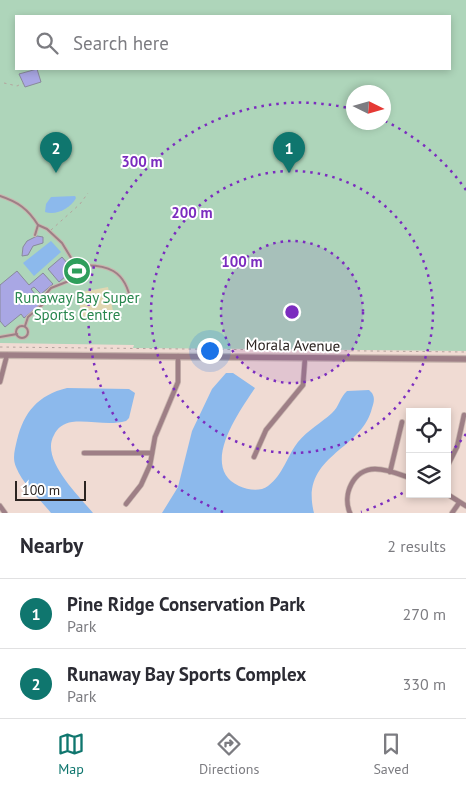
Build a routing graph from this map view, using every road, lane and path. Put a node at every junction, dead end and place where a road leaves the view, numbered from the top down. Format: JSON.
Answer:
{"nodes":[{"id":1,"x":23,"y":82,"type":"dead end"},
{"id":2,"x":4,"y":83,"type":"dead end"},
{"id":3,"x":88,"y":194,"type":"dead end"},
{"id":4,"x":0,"y":196,"type":"edge"},
{"id":5,"x":38,"y":225,"type":"junction"},
{"id":6,"x":50,"y":231,"type":"junction"},
{"id":7,"x":35,"y":235,"type":"dead end"},
{"id":8,"x":76,"y":266,"type":"junction"},
{"id":9,"x":131,"y":303,"type":"dead end"},
{"id":10,"x":25,"y":326,"type":"junction"},
{"id":11,"x":17,"y":334,"type":"junction"},
{"id":12,"x":0,"y":337,"type":"edge"},
{"id":13,"x":0,"y":347,"type":"edge"},
{"id":14,"x":466,"y":352,"type":"edge"},
{"id":15,"x":0,"y":355,"type":"edge"},
{"id":16,"x":7,"y":355,"type":"junction"},
{"id":17,"x":178,"y":356,"type":"junction"},
{"id":18,"x":305,"y":358,"type":"junction"},
{"id":19,"x":466,"y":358,"type":"edge"},
{"id":20,"x":0,"y":374,"type":"edge"},
{"id":21,"x":0,"y":381,"type":"edge"},
{"id":22,"x":464,"y":415,"type":"dead end"},
{"id":23,"x":402,"y":422,"type":"dead end"},
{"id":24,"x":84,"y":453,"type":"dead end"},
{"id":25,"x":152,"y":454,"type":"junction"},
{"id":26,"x":254,"y":458,"type":"dead end"},
{"id":27,"x":451,"y":458,"type":"edge"},
{"id":28,"x":390,"y":472,"type":"junction"},
{"id":29,"x":406,"y":477,"type":"edge"},
{"id":30,"x":451,"y":497,"type":"edge"},
{"id":31,"x":460,"y":503,"type":"junction"},
{"id":32,"x":126,"y":504,"type":"dead end"},
{"id":33,"x":0,"y":506,"type":"edge"},
{"id":34,"x":466,"y":506,"type":"edge"},
{"id":35,"x":4,"y":513,"type":"edge"},
{"id":36,"x":350,"y":513,"type":"edge"},
{"id":37,"x":452,"y":513,"type":"edge"}],
"edges":[{"from":1,"to":2,"type":"path"},
{"from":3,"to":6,"type":"path"},
{"from":4,"to":5,"type":"lane"},
{"from":5,"to":6,"type":"lane"},
{"from":5,"to":7,"type":"lane"},
{"from":6,"to":8,"type":"lane"},
{"from":8,"to":9,"type":"lane"},
{"from":8,"to":10,"type":"lane"},
{"from":10,"to":11,"type":"lane"},
{"from":10,"to":11,"type":"lane"},
{"from":11,"to":12,"type":"lane"},
{"from":13,"to":14,"type":"path"},
{"from":15,"to":16,"type":"street","name":"Morala Avenue"},
{"from":16,"to":17,"type":"street","name":"Morala Avenue"},
{"from":16,"to":21,"type":"street"},
{"from":17,"to":18,"type":"street","name":"Morala Avenue"},
{"from":17,"to":25,"type":"street"},
{"from":18,"to":19,"type":"street","name":"Morala Avenue"},
{"from":18,"to":26,"type":"street"},
{"from":20,"to":21,"type":"street"},
{"from":22,"to":27,"type":"street"},
{"from":23,"to":28,"type":"street"},
{"from":24,"to":25,"type":"street"},
{"from":25,"to":32,"type":"street"},
{"from":28,"to":29,"type":"street"},
{"from":28,"to":36,"type":"street"},
{"from":30,"to":31,"type":"street"},
{"from":31,"to":34,"type":"street"},
{"from":31,"to":37,"type":"street"},
{"from":33,"to":35,"type":"street"}]}
